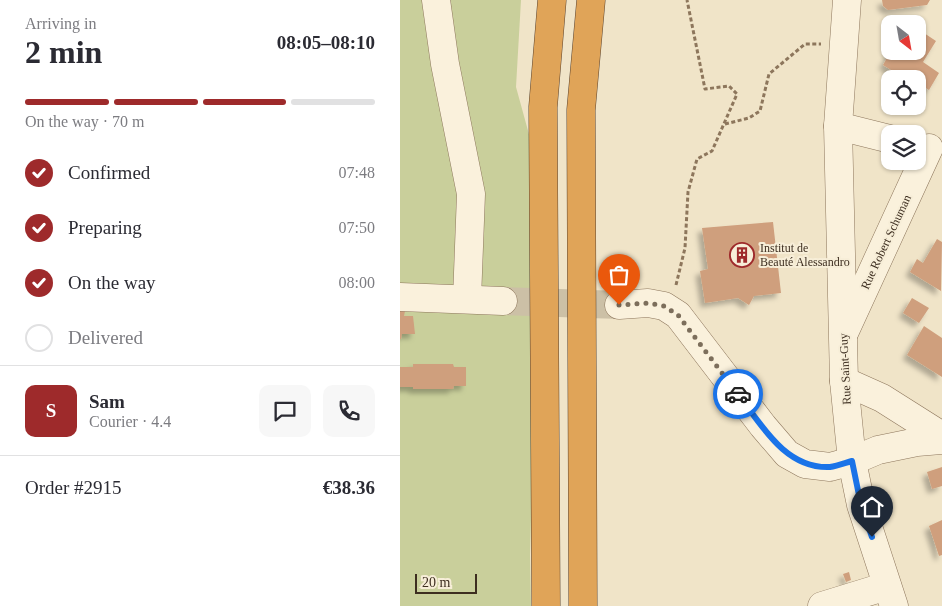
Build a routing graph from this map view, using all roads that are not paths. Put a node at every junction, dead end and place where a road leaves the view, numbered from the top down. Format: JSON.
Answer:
{"nodes":[{"id":1,"x":436,"y":0,"type":"edge"},
{"id":2,"x":552,"y":0,"type":"edge"},
{"id":3,"x":591,"y":0,"type":"edge"},
{"id":4,"x":847,"y":0,"type":"edge"},
{"id":5,"x":838,"y":126,"type":"junction"},
{"id":6,"x":881,"y":136,"type":"edge"},
{"id":7,"x":930,"y":148,"type":"edge"},
{"id":8,"x":400,"y":297,"type":"edge"},
{"id":9,"x":467,"y":299,"type":"junction"},
{"id":10,"x":503,"y":301,"type":"tunnel mouth"},
{"id":11,"x":619,"y":305,"type":"tunnel mouth"},
{"id":12,"x":842,"y":337,"type":"junction"},
{"id":13,"x":844,"y":381,"type":"junction"},
{"id":14,"x":942,"y":436,"type":"edge"},
{"id":15,"x":942,"y":440,"type":"edge"},
{"id":16,"x":852,"y":461,"type":"junction"},
{"id":17,"x":890,"y":596,"type":"edge"},
{"id":18,"x":848,"y":602,"type":"edge"},
{"id":19,"x":546,"y":606,"type":"edge"},
{"id":20,"x":584,"y":606,"type":"edge"},
{"id":21,"x":822,"y":606,"type":"edge"}],
"edges":[{"from":1,"to":9,"type":"street"},
{"from":2,"to":19,"type":"highway"},
{"from":3,"to":20,"type":"highway"},
{"from":4,"to":5,"type":"street","name":"Rue Saint-Guy"},
{"from":5,"to":6,"type":"street"},
{"from":5,"to":12,"type":"street","name":"Rue Saint-Guy"},
{"from":7,"to":12,"type":"street","name":"Rue Robert Schuman"},
{"from":8,"to":9,"type":"street"},
{"from":9,"to":10,"type":"street"},
{"from":11,"to":16,"type":"street"},
{"from":12,"to":13,"type":"street","name":"Rue Saint-Guy"},
{"from":13,"to":14,"type":"street"},
{"from":13,"to":16,"type":"street","name":"Rue Saint-Guy"},
{"from":15,"to":16,"type":"street"},
{"from":16,"to":17,"type":"street","name":"Rue Saint-Guy"},
{"from":17,"to":18,"type":"street"},
{"from":18,"to":21,"type":"street"}]}
